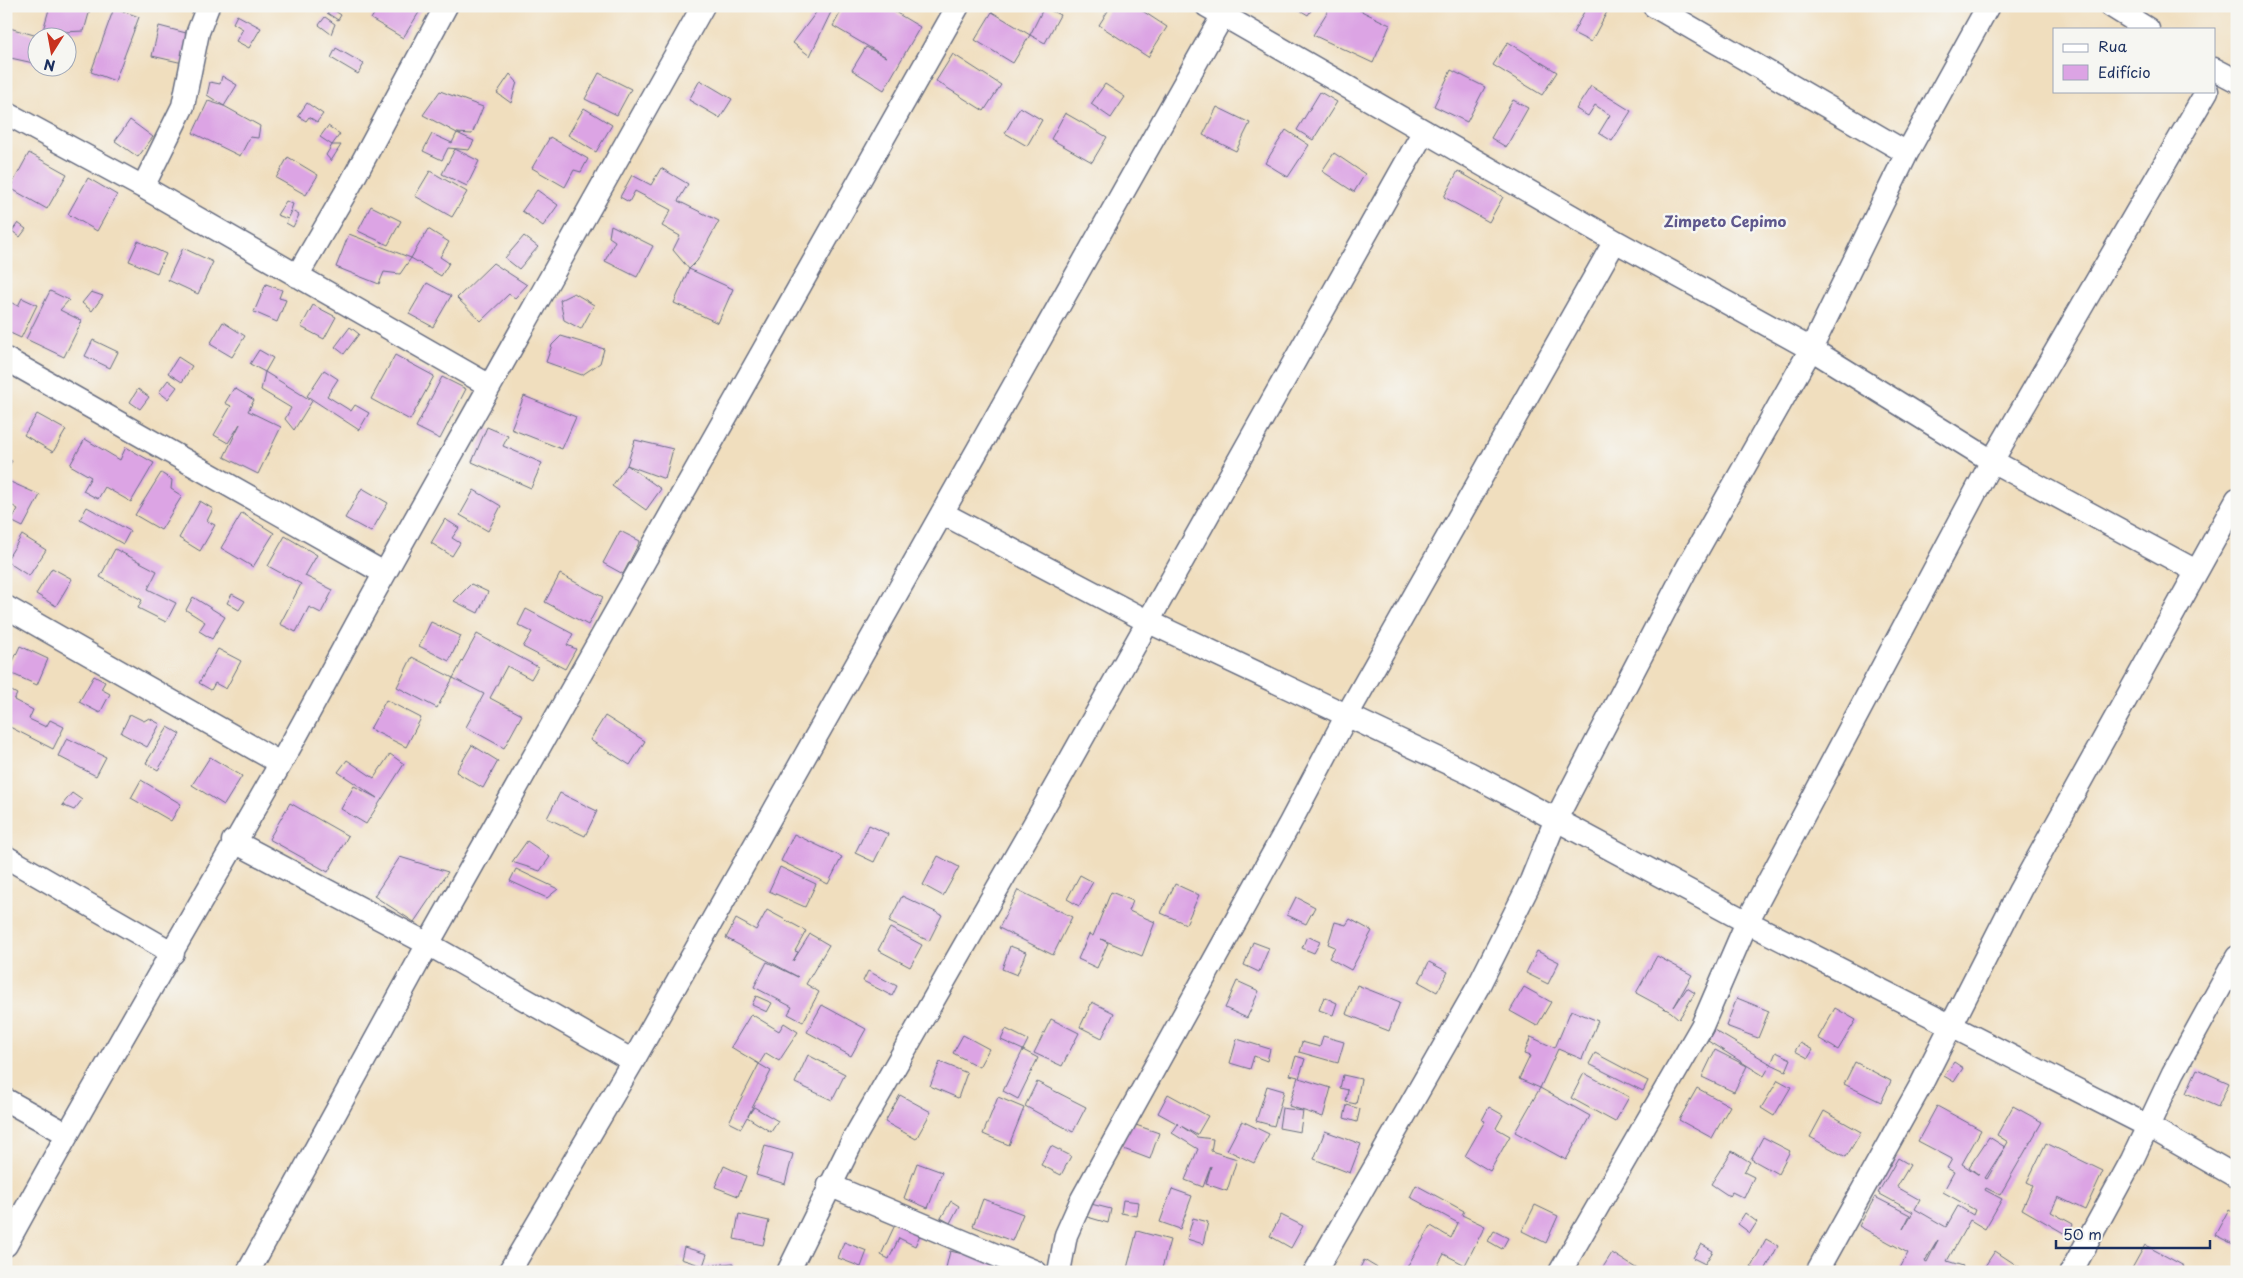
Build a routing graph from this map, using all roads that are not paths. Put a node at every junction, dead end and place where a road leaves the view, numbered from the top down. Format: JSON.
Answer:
{"nodes":[{"id":1,"x":208,"y":6,"type":"edge"},
{"id":2,"x":446,"y":6,"type":"edge"},
{"id":3,"x":703,"y":6,"type":"edge"},
{"id":4,"x":958,"y":6,"type":"edge"},
{"id":5,"x":1654,"y":6,"type":"edge"},
{"id":6,"x":1988,"y":6,"type":"edge"},
{"id":7,"x":2111,"y":6,"type":"edge"},
{"id":8,"x":1219,"y":9,"type":"edge"},
{"id":9,"x":2146,"y":28,"type":"edge"},
{"id":10,"x":2205,"y":92,"type":"edge"},
{"id":11,"x":6,"y":113,"type":"edge"},
{"id":12,"x":1424,"y":131,"type":"junction"},
{"id":13,"x":1907,"y":154,"type":"junction"},
{"id":14,"x":143,"y":187,"type":"junction"},
{"id":15,"x":1615,"y":241,"type":"junction"},
{"id":16,"x":297,"y":276,"type":"junction"},
{"id":17,"x":1811,"y":349,"type":"junction"},
{"id":18,"x":6,"y":359,"type":"edge"},
{"id":19,"x":490,"y":386,"type":"junction"},
{"id":20,"x":1992,"y":461,"type":"junction"},
{"id":21,"x":2237,"y":499,"type":"edge"},
{"id":22,"x":942,"y":513,"type":"junction"},
{"id":23,"x":2196,"y":571,"type":"junction"},
{"id":24,"x":384,"y":573,"type":"junction"},
{"id":25,"x":6,"y":607,"type":"edge"},
{"id":26,"x":1147,"y":621,"type":"junction"},
{"id":27,"x":1347,"y":715,"type":"junction"},
{"id":28,"x":280,"y":762,"type":"junction"},
{"id":29,"x":1556,"y":819,"type":"junction"},
{"id":30,"x":233,"y":841,"type":"junction"},
{"id":31,"x":6,"y":857,"type":"edge"},
{"id":32,"x":1747,"y":922,"type":"junction"},
{"id":33,"x":428,"y":944,"type":"junction"},
{"id":34,"x":173,"y":953,"type":"junction"},
{"id":35,"x":2237,"y":957,"type":"edge"},
{"id":36,"x":1950,"y":1024,"type":"junction"},
{"id":37,"x":633,"y":1060,"type":"junction"},
{"id":38,"x":6,"y":1100,"type":"edge"},
{"id":39,"x":2148,"y":1126,"type":"junction"},
{"id":40,"x":67,"y":1134,"type":"junction"},
{"id":41,"x":2237,"y":1177,"type":"edge"},
{"id":42,"x":829,"y":1185,"type":"junction"},
{"id":43,"x":6,"y":1245,"type":"edge"},
{"id":44,"x":248,"y":1272,"type":"edge"},
{"id":45,"x":509,"y":1272,"type":"edge"},
{"id":46,"x":788,"y":1272,"type":"edge"},
{"id":47,"x":1036,"y":1272,"type":"edge"},
{"id":48,"x":1059,"y":1272,"type":"edge"},
{"id":49,"x":1315,"y":1272,"type":"edge"},
{"id":50,"x":1560,"y":1272,"type":"edge"},
{"id":51,"x":1817,"y":1272,"type":"edge"},
{"id":52,"x":2071,"y":1272,"type":"edge"}],
"edges":[{"from":1,"to":14,"type":"street"},
{"from":2,"to":16,"type":"street"},
{"from":3,"to":19,"type":"street"},
{"from":4,"to":33,"type":"street"},
{"from":5,"to":13,"type":"street"},
{"from":6,"to":13,"type":"street"},
{"from":7,"to":9,"type":"street"},
{"from":8,"to":12,"type":"street"},
{"from":8,"to":22,"type":"street"},
{"from":10,"to":20,"type":"street"},
{"from":11,"to":14,"type":"street"},
{"from":12,"to":15,"type":"street"},
{"from":12,"to":26,"type":"street"},
{"from":13,"to":17,"type":"street"},
{"from":14,"to":16,"type":"street"},
{"from":15,"to":17,"type":"street"},
{"from":15,"to":27,"type":"street"},
{"from":16,"to":19,"type":"street"},
{"from":17,"to":20,"type":"street"},
{"from":17,"to":29,"type":"street"},
{"from":18,"to":24,"type":"street"},
{"from":19,"to":24,"type":"street"},
{"from":20,"to":23,"type":"street"},
{"from":20,"to":32,"type":"street"},
{"from":21,"to":23,"type":"street"},
{"from":22,"to":26,"type":"street"},
{"from":22,"to":37,"type":"street"},
{"from":23,"to":36,"type":"street"},
{"from":24,"to":28,"type":"street"},
{"from":25,"to":28,"type":"street"},
{"from":26,"to":27,"type":"street"},
{"from":26,"to":42,"type":"street"},
{"from":27,"to":29,"type":"street"},
{"from":27,"to":48,"type":"street"},
{"from":28,"to":30,"type":"street"},
{"from":29,"to":32,"type":"street"},
{"from":29,"to":49,"type":"street"},
{"from":30,"to":33,"type":"street"},
{"from":30,"to":34,"type":"street"},
{"from":31,"to":34,"type":"street"},
{"from":32,"to":36,"type":"street"},
{"from":32,"to":50,"type":"street"},
{"from":33,"to":37,"type":"street"},
{"from":33,"to":44,"type":"street"},
{"from":34,"to":40,"type":"street"},
{"from":35,"to":39,"type":"street"},
{"from":36,"to":39,"type":"street"},
{"from":36,"to":51,"type":"street"},
{"from":37,"to":45,"type":"street"},
{"from":38,"to":40,"type":"street"},
{"from":39,"to":41,"type":"street"},
{"from":39,"to":52,"type":"street"},
{"from":40,"to":43,"type":"street"},
{"from":42,"to":46,"type":"street"},
{"from":42,"to":47,"type":"street"}]}
